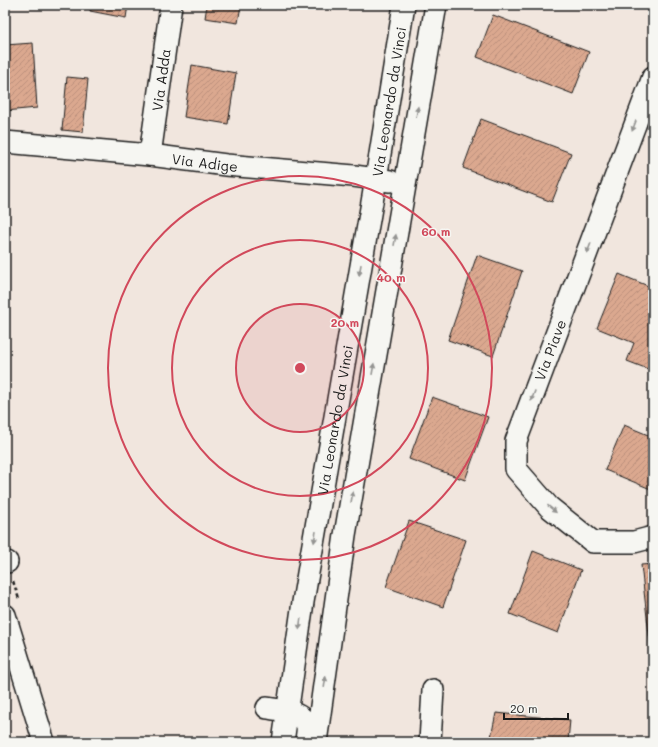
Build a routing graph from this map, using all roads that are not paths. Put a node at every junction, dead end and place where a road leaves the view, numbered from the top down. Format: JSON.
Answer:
{"nodes":[{"id":1,"x":172,"y":5,"type":"edge"},
{"id":2,"x":404,"y":5,"type":"edge"},
{"id":3,"x":436,"y":5,"type":"edge"},
{"id":4,"x":653,"y":77,"type":"edge"},
{"id":5,"x":5,"y":142,"type":"edge"},
{"id":6,"x":150,"y":155,"type":"junction"},
{"id":7,"x":376,"y":179,"type":"junction"},
{"id":8,"x":405,"y":183,"type":"junction"},
{"id":9,"x":653,"y":537,"type":"edge"},
{"id":10,"x":5,"y":615,"type":"edge"},
{"id":11,"x":433,"y":690,"type":"dead end"},
{"id":12,"x":267,"y":708,"type":"dead end"},
{"id":13,"x":287,"y":712,"type":"junction"},
{"id":14,"x":44,"y":742,"type":"edge"},
{"id":15,"x":283,"y":742,"type":"edge"},
{"id":16,"x":306,"y":742,"type":"edge"},
{"id":17,"x":316,"y":742,"type":"edge"},
{"id":18,"x":430,"y":742,"type":"edge"}],
"edges":[{"from":1,"to":6,"type":"street","name":"Via Adda"},
{"from":2,"to":7,"type":"street","name":"Via Leonardo da Vinci"},
{"from":8,"to":3,"type":"street","name":"Via Leonardo da Vinci","one_way":true},
{"from":4,"to":9,"type":"street","name":"Via Piave","one_way":true},
{"from":5,"to":6,"type":"street","name":"Via Adige"},
{"from":6,"to":7,"type":"street","name":"Via Adige"},
{"from":7,"to":8,"type":"street","name":"Via Adige"},
{"from":7,"to":13,"type":"street","name":"Via Leonardo da Vinci","one_way":true},
{"from":17,"to":8,"type":"street","name":"Via Leonardo da Vinci","one_way":true},
{"from":10,"to":14,"type":"street"},
{"from":11,"to":18,"type":"street"},
{"from":12,"to":13,"type":"street"},
{"from":13,"to":15,"type":"street","name":"Via Leonardo da Vinci"},
{"from":13,"to":16,"type":"street"}]}
